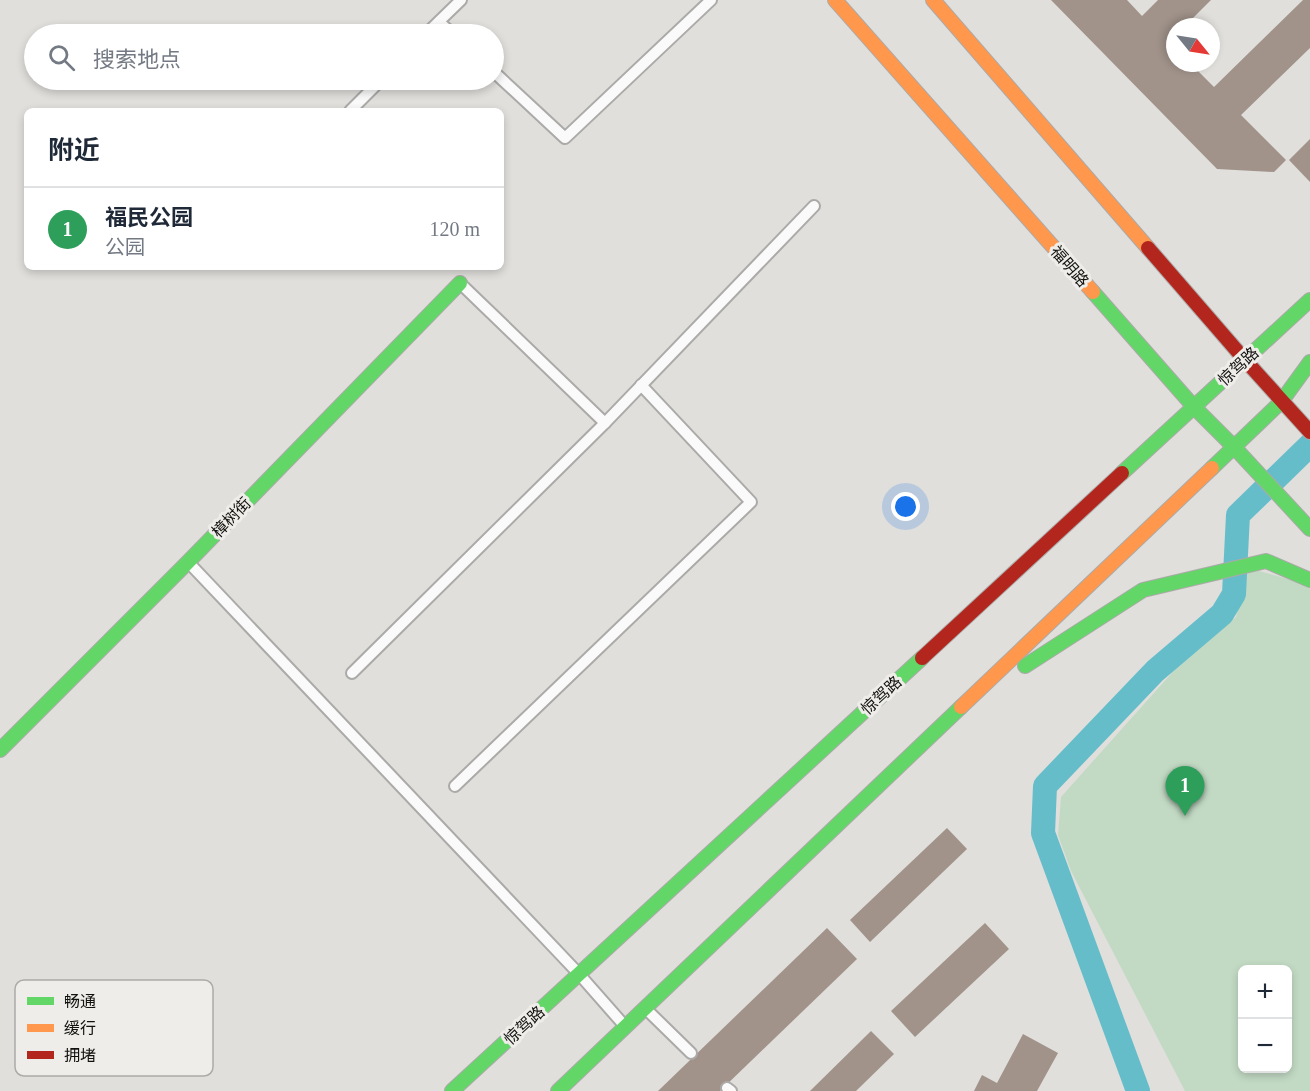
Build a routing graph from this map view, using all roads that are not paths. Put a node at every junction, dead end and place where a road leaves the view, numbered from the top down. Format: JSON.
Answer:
{"nodes":[{"id":1,"x":461,"y":0,"type":"edge"},
{"id":2,"x":711,"y":0,"type":"edge"},
{"id":3,"x":835,"y":0,"type":"edge"},
{"id":4,"x":933,"y":0,"type":"edge"},
{"id":5,"x":439,"y":22,"type":"joint"},
{"id":6,"x":441,"y":24,"type":"edge"},
{"id":7,"x":504,"y":81,"type":"edge"},
{"id":8,"x":371,"y":90,"type":"edge"},
{"id":9,"x":353,"y":108,"type":"edge"},
{"id":10,"x":814,"y":206,"type":"dead end"},
{"id":11,"x":460,"y":283,"type":"joint"},
{"id":12,"x":1310,"y":300,"type":"edge"},
{"id":13,"x":1245,"y":360,"type":"junction"},
{"id":14,"x":1310,"y":362,"type":"edge"},
{"id":15,"x":641,"y":385,"type":"junction"},
{"id":16,"x":1282,"y":403,"type":"junction"},
{"id":17,"x":1194,"y":407,"type":"junction"},
{"id":18,"x":604,"y":423,"type":"junction"},
{"id":19,"x":1310,"y":432,"type":"edge"},
{"id":20,"x":1235,"y":447,"type":"junction"},
{"id":21,"x":1307,"y":525,"type":"edge"},
{"id":22,"x":188,"y":562,"type":"junction"},
{"id":23,"x":1310,"y":580,"type":"edge"},
{"id":24,"x":352,"y":673,"type":"dead end"},
{"id":25,"x":962,"y":706,"type":"junction"},
{"id":26,"x":0,"y":750,"type":"edge"},
{"id":27,"x":455,"y":786,"type":"dead end"},
{"id":28,"x":579,"y":974,"type":"junction"},
{"id":29,"x":645,"y":1008,"type":"junction"},
{"id":30,"x":625,"y":1027,"type":"junction"},
{"id":31,"x":691,"y":1053,"type":"dead end"},
{"id":32,"x":452,"y":1091,"type":"edge"},
{"id":33,"x":558,"y":1091,"type":"edge"}],
"edges":[{"from":1,"to":5,"type":"lane"},
{"from":2,"to":7,"type":"lane"},
{"from":3,"to":17,"type":"main road","name":"福明路"},
{"from":4,"to":13,"type":"main road"},
{"from":5,"to":6,"type":"lane"},
{"from":8,"to":9,"type":"lane"},
{"from":10,"to":15,"type":"lane"},
{"from":11,"to":18,"type":"lane"},
{"from":11,"to":22,"type":"main road","name":"樟树街"},
{"from":12,"to":13,"type":"main road","name":"惊驾路"},
{"from":13,"to":16,"type":"main road"},
{"from":13,"to":17,"type":"main road","name":"惊驾路"},
{"from":14,"to":16,"type":"main road"},
{"from":15,"to":18,"type":"lane"},
{"from":15,"to":27,"type":"lane"},
{"from":16,"to":19,"type":"main road"},
{"from":16,"to":20,"type":"main road"},
{"from":17,"to":20,"type":"main road","name":"福明路"},
{"from":17,"to":28,"type":"main road","name":"惊驾路"},
{"from":18,"to":24,"type":"lane"},
{"from":20,"to":21,"type":"main road","name":"福明路"},
{"from":20,"to":25,"type":"main road"},
{"from":22,"to":26,"type":"main road","name":"樟树街"},
{"from":22,"to":28,"type":"lane"},
{"from":23,"to":25,"type":"main road"},
{"from":25,"to":29,"type":"main road"},
{"from":28,"to":30,"type":"lane"},
{"from":28,"to":32,"type":"main road","name":"惊驾路"},
{"from":29,"to":30,"type":"main road"},
{"from":29,"to":31,"type":"lane"},
{"from":30,"to":33,"type":"main road"}]}
